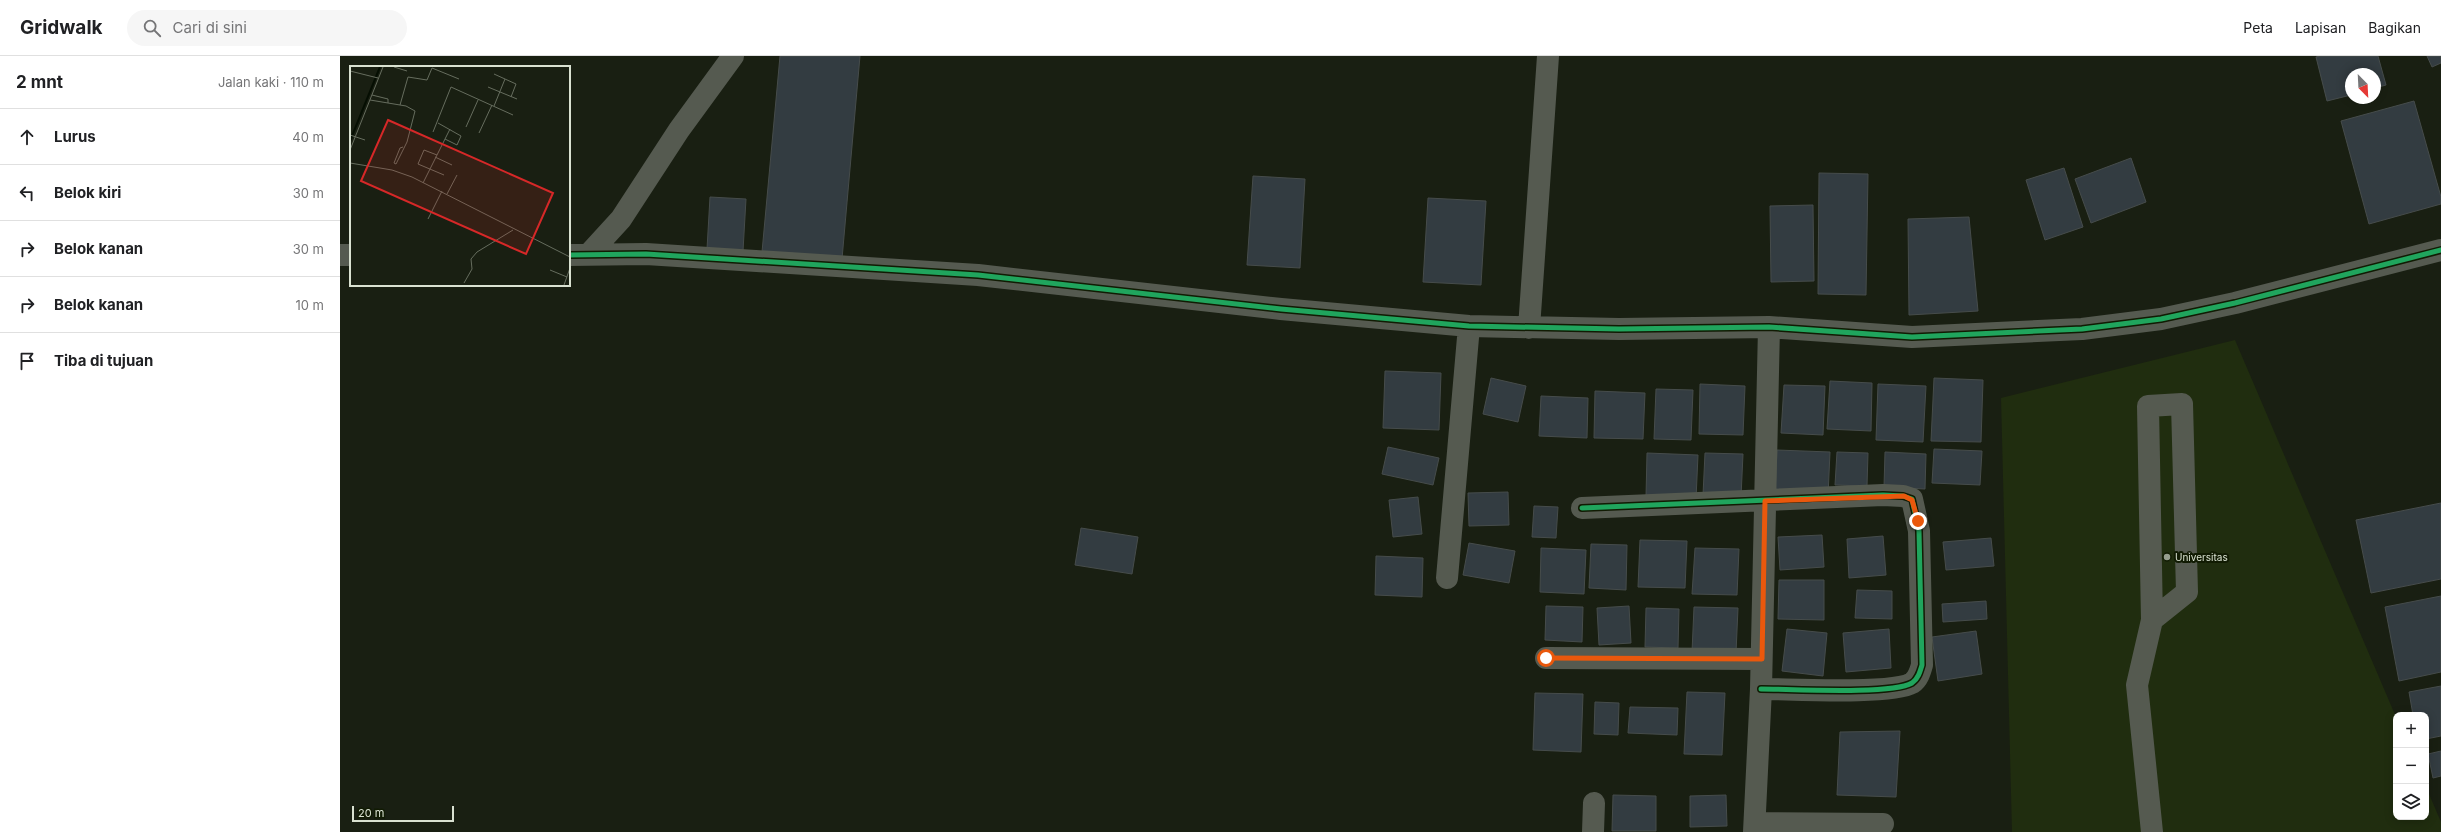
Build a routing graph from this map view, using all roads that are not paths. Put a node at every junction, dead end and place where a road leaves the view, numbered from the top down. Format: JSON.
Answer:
{"nodes":[{"id":1,"x":733,"y":56,"type":"edge"},
{"id":2,"x":1548,"y":56,"type":"edge"},
{"id":3,"x":2441,"y":250,"type":"edge"},
{"id":4,"x":579,"y":254,"type":"edge"},
{"id":5,"x":1469,"y":326,"type":"junction"},
{"id":6,"x":1768,"y":327,"type":"junction"},
{"id":7,"x":1529,"y":328,"type":"junction"},
{"id":8,"x":1765,"y":501,"type":"junction"},
{"id":9,"x":1582,"y":508,"type":"dead end"},
{"id":10,"x":1446,"y":578,"type":"dead end"},
{"id":11,"x":2152,"y":620,"type":"junction"},
{"id":12,"x":1546,"y":658,"type":"dead end"},
{"id":13,"x":1762,"y":659,"type":"junction"},
{"id":14,"x":1761,"y":689,"type":"junction"},
{"id":15,"x":1594,"y":803,"type":"dead end"},
{"id":16,"x":1883,"y":824,"type":"dead end"},
{"id":17,"x":1754,"y":828,"type":"edge"},
{"id":18,"x":1593,"y":832,"type":"edge"},
{"id":19,"x":2152,"y":832,"type":"edge"}],
"edges":[{"from":1,"to":4,"type":"street"},
{"from":2,"to":7,"type":"street"},
{"from":3,"to":6,"type":"street"},
{"from":4,"to":5,"type":"street"},
{"from":5,"to":7,"type":"street"},
{"from":5,"to":10,"type":"street"},
{"from":6,"to":7,"type":"street"},
{"from":6,"to":8,"type":"street"},
{"from":8,"to":9,"type":"street"},
{"from":8,"to":13,"type":"street"},
{"from":8,"to":14,"type":"street"},
{"from":11,"to":11,"type":"street"},
{"from":11,"to":19,"type":"street"},
{"from":12,"to":13,"type":"street"},
{"from":13,"to":14,"type":"street"},
{"from":14,"to":17,"type":"street"},
{"from":15,"to":18,"type":"street"},
{"from":16,"to":17,"type":"street"}]}
